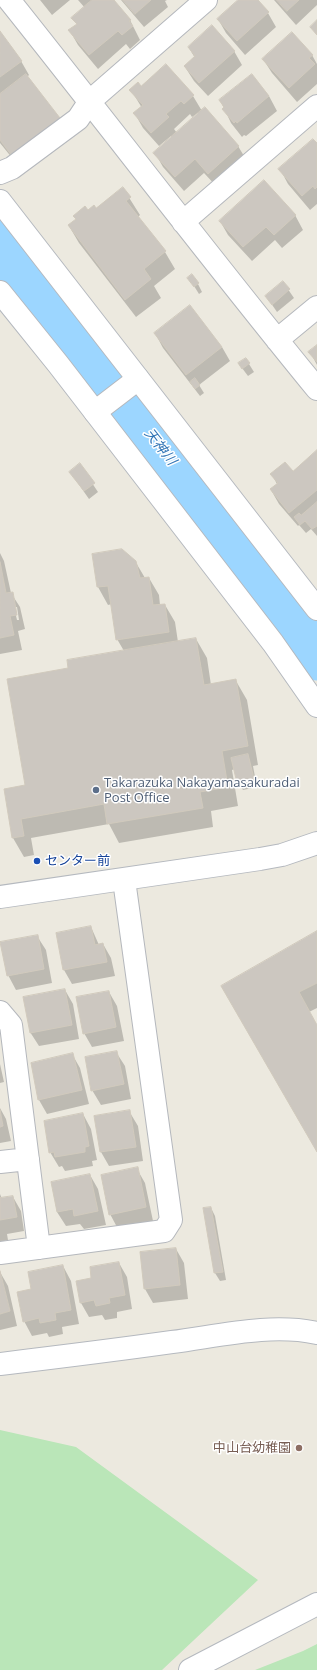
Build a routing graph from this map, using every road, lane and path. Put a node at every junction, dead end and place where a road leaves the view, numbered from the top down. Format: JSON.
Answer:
{"nodes":[{"id":1,"x":9,"y":0,"type":"edge"},
{"id":2,"x":206,"y":0,"type":"edge"},
{"id":3,"x":90,"y":101,"type":"junction"},
{"id":4,"x":317,"y":106,"type":"edge"},
{"id":5,"x":0,"y":173,"type":"edge"},
{"id":6,"x":0,"y":201,"type":"edge"},
{"id":7,"x":183,"y":222,"type":"junction"},
{"id":8,"x":0,"y":292,"type":"edge"},
{"id":9,"x":317,"y":307,"type":"edge"},
{"id":10,"x":277,"y":340,"type":"junction"},
{"id":11,"x":132,"y":383,"type":"junction"},
{"id":12,"x":317,"y":389,"type":"edge"},
{"id":13,"x":102,"y":406,"type":"junction"},
{"id":14,"x":317,"y":609,"type":"edge"},
{"id":15,"x":317,"y":706,"type":"edge"},
{"id":16,"x":317,"y":843,"type":"edge"},
{"id":17,"x":124,"y":880,"type":"junction"},
{"id":18,"x":0,"y":898,"type":"edge"},
{"id":19,"x":0,"y":1012,"type":"edge"},
{"id":20,"x":28,"y":1160,"type":"junction"},
{"id":21,"x":0,"y":1162,"type":"edge"},
{"id":22,"x":39,"y":1248,"type":"junction"},
{"id":23,"x":0,"y":1253,"type":"edge"},
{"id":24,"x":317,"y":1333,"type":"edge"},
{"id":25,"x":0,"y":1364,"type":"edge"},
{"id":26,"x":317,"y":1604,"type":"edge"},
{"id":27,"x":190,"y":1670,"type":"edge"}],
"edges":[{"from":1,"to":3,"type":"street"},
{"from":2,"to":3,"type":"street"},
{"from":3,"to":5,"type":"street"},
{"from":3,"to":7,"type":"street"},
{"from":4,"to":7,"type":"street"},
{"from":6,"to":11,"type":"street"},
{"from":7,"to":10,"type":"street"},
{"from":8,"to":13,"type":"street"},
{"from":9,"to":10,"type":"street"},
{"from":10,"to":12,"type":"street"},
{"from":11,"to":13,"type":"street"},
{"from":11,"to":14,"type":"street"},
{"from":13,"to":15,"type":"street"},
{"from":16,"to":17,"type":"street"},
{"from":17,"to":18,"type":"street"},
{"from":17,"to":22,"type":"street"},
{"from":19,"to":20,"type":"street"},
{"from":20,"to":21,"type":"street"},
{"from":20,"to":22,"type":"street"},
{"from":22,"to":23,"type":"street"},
{"from":24,"to":25,"type":"street"},
{"from":26,"to":27,"type":"street"}]}
